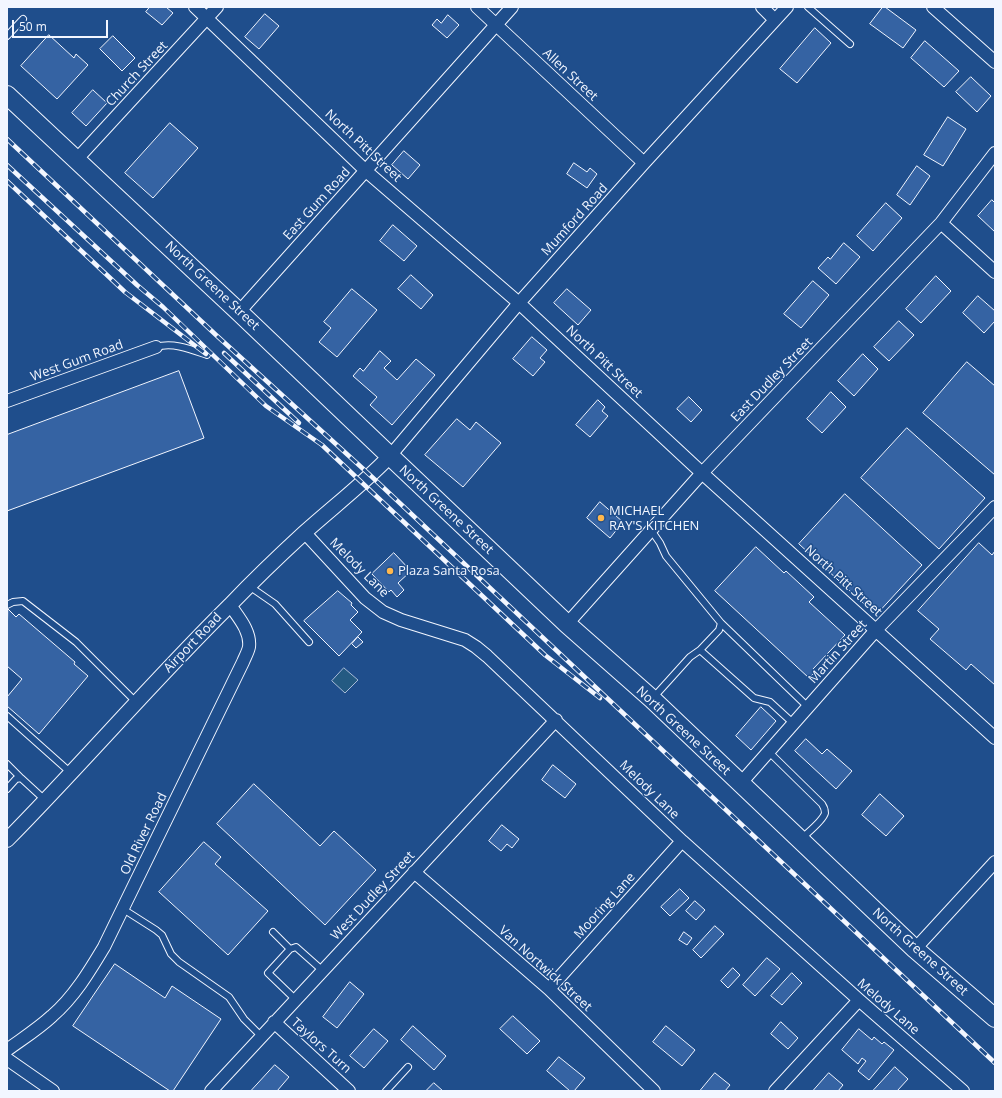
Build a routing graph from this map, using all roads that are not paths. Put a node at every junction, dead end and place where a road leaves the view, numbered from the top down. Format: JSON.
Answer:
{"nodes":[{"id":1,"x":195,"y":7,"type":"edge"},
{"id":2,"x":217,"y":7,"type":"edge"},
{"id":3,"x":477,"y":7,"type":"edge"},
{"id":4,"x":512,"y":7,"type":"edge"},
{"id":5,"x":762,"y":7,"type":"edge"},
{"id":6,"x":787,"y":7,"type":"edge"},
{"id":7,"x":808,"y":7,"type":"edge"},
{"id":8,"x":933,"y":7,"type":"edge"},
{"id":9,"x":23,"y":18,"type":"dead end"},
{"id":10,"x":207,"y":18,"type":"junction"},
{"id":11,"x":775,"y":20,"type":"junction"},
{"id":12,"x":496,"y":25,"type":"junction"},
{"id":13,"x":7,"y":36,"type":"edge"},
{"id":14,"x":850,"y":44,"type":"dead end"},
{"id":15,"x":995,"y":62,"type":"edge"},
{"id":16,"x":7,"y":95,"type":"edge"},
{"id":17,"x":995,"y":153,"type":"edge"},
{"id":18,"x":77,"y":159,"type":"junction"},
{"id":19,"x":644,"y":163,"type":"junction"},
{"id":20,"x":366,"y":170,"type":"junction"},
{"id":21,"x":941,"y":223,"type":"junction"},
{"id":22,"x":995,"y":272,"type":"edge"},
{"id":23,"x":519,"y":303,"type":"junction"},
{"id":24,"x":239,"y":312,"type":"junction"},
{"id":25,"x":156,"y":347,"type":"joint"},
{"id":26,"x":207,"y":355,"type":"dead end"},
{"id":27,"x":7,"y":401,"type":"edge"},
{"id":28,"x":390,"y":456,"type":"junction"},
{"id":29,"x":702,"y":472,"type":"junction"},
{"id":30,"x":995,"y":507,"type":"edge"},
{"id":31,"x":651,"y":530,"type":"junction"},
{"id":32,"x":305,"y":533,"type":"junction"},
{"id":33,"x":250,"y":586,"type":"junction"},
{"id":34,"x":230,"y":605,"type":"junction"},
{"id":35,"x":7,"y":606,"type":"edge"},
{"id":36,"x":721,"y":623,"type":"junction"},
{"id":37,"x":567,"y":624,"type":"junction"},
{"id":38,"x":876,"y":630,"type":"junction"},
{"id":39,"x":309,"y":642,"type":"dead end"},
{"id":40,"x":700,"y":650,"type":"junction"},
{"id":41,"x":652,"y":700,"type":"junction"},
{"id":42,"x":136,"y":702,"type":"junction"},
{"id":43,"x":808,"y":707,"type":"junction"},
{"id":44,"x":7,"y":716,"type":"edge"},
{"id":45,"x":556,"y":720,"type":"junction"},
{"id":46,"x":794,"y":724,"type":"junction"},
{"id":47,"x":995,"y":738,"type":"edge"},
{"id":48,"x":769,"y":752,"type":"junction"},
{"id":49,"x":7,"y":764,"type":"edge"},
{"id":50,"x":72,"y":773,"type":"junction"},
{"id":51,"x":21,"y":778,"type":"junction"},
{"id":52,"x":740,"y":784,"type":"junction"},
{"id":53,"x":7,"y":789,"type":"edge"},
{"id":54,"x":46,"y":801,"type":"junction"},
{"id":55,"x":7,"y":840,"type":"edge"},
{"id":56,"x":800,"y":840,"type":"junction"},
{"id":57,"x":682,"y":841,"type":"junction"},
{"id":58,"x":995,"y":862,"type":"edge"},
{"id":59,"x":414,"y":872,"type":"junction"},
{"id":60,"x":124,"y":909,"type":"junction"},
{"id":61,"x":273,"y":932,"type":"dead end"},
{"id":62,"x":290,"y":948,"type":"junction"},
{"id":63,"x":915,"y":949,"type":"junction"},
{"id":64,"x":323,"y":970,"type":"junction"},
{"id":65,"x":549,"y":989,"type":"junction"},
{"id":66,"x":296,"y":1000,"type":"junction"},
{"id":67,"x":859,"y":1000,"type":"junction"},
{"id":68,"x":995,"y":1018,"type":"edge"},
{"id":69,"x":274,"y":1022,"type":"junction"},
{"id":70,"x":262,"y":1036,"type":"junction"},
{"id":71,"x":7,"y":1050,"type":"edge"},
{"id":72,"x":7,"y":1059,"type":"edge"},
{"id":73,"x":408,"y":1067,"type":"dead end"},
{"id":74,"x":53,"y":1091,"type":"edge"},
{"id":75,"x":211,"y":1091,"type":"edge"},
{"id":76,"x":349,"y":1091,"type":"edge"},
{"id":77,"x":386,"y":1091,"type":"edge"},
{"id":78,"x":654,"y":1091,"type":"edge"},
{"id":79,"x":775,"y":1091,"type":"edge"},
{"id":80,"x":963,"y":1091,"type":"edge"}],
"edges":[{"from":1,"to":10,"type":"street","name":"North Pitt Street"},
{"from":2,"to":10,"type":"street","name":"Church Street"},
{"from":3,"to":12,"type":"street","name":"Allen Street"},
{"from":4,"to":12,"type":"street","name":"East Gum Road"},
{"from":5,"to":11,"type":"street"},
{"from":6,"to":11,"type":"street","name":"Mumford Road"},
{"from":7,"to":14,"type":"lane"},
{"from":8,"to":15,"type":"street"},
{"from":9,"to":13,"type":"lane"},
{"from":10,"to":18,"type":"street","name":"Church Street"},
{"from":10,"to":20,"type":"street","name":"North Pitt Street"},
{"from":11,"to":19,"type":"street","name":"Mumford Road"},
{"from":12,"to":19,"type":"street","name":"Allen Street"},
{"from":12,"to":20,"type":"street","name":"East Gum Road"},
{"from":16,"to":18,"type":"main road","name":"North Greene Street"},
{"from":17,"to":21,"type":"street","name":"East Dudley Street"},
{"from":18,"to":24,"type":"main road","name":"North Greene Street"},
{"from":19,"to":23,"type":"street","name":"Mumford Road"},
{"from":20,"to":23,"type":"street","name":"North Pitt Street"},
{"from":20,"to":24,"type":"street","name":"East Gum Road"},
{"from":21,"to":22,"type":"street"},
{"from":21,"to":29,"type":"street","name":"East Dudley Street"},
{"from":23,"to":28,"type":"street","name":"Mumford Road"},
{"from":23,"to":29,"type":"street","name":"North Pitt Street"},
{"from":24,"to":28,"type":"main road","name":"North Greene Street"},
{"from":25,"to":26,"type":"lane"},
{"from":25,"to":27,"type":"street","name":"West Gum Road"},
{"from":28,"to":32,"type":"street","name":"Airport Road"},
{"from":28,"to":37,"type":"main road","name":"North Greene Street"},
{"from":29,"to":31,"type":"street","name":"East Dudley Street"},
{"from":29,"to":38,"type":"street","name":"North Pitt Street"},
{"from":30,"to":38,"type":"street","name":"Martin Street"},
{"from":31,"to":36,"type":"lane"},
{"from":31,"to":37,"type":"street","name":"East Dudley Street"},
{"from":32,"to":33,"type":"street","name":"Airport Road"},
{"from":32,"to":45,"type":"street","name":"Melody Lane"},
{"from":33,"to":34,"type":"street","name":"Airport Road"},
{"from":33,"to":39,"type":"lane"},
{"from":34,"to":42,"type":"street","name":"Airport Road"},
{"from":34,"to":60,"type":"street","name":"Old River Road"},
{"from":35,"to":42,"type":"lane"},
{"from":36,"to":40,"type":"lane"},
{"from":36,"to":43,"type":"lane"},
{"from":37,"to":41,"type":"main road","name":"North Greene Street"},
{"from":38,"to":43,"type":"street","name":"Martin Street"},
{"from":38,"to":47,"type":"street","name":"North Pitt Street"},
{"from":40,"to":41,"type":"lane"},
{"from":40,"to":46,"type":"lane"},
{"from":41,"to":52,"type":"main road","name":"North Greene Street"},
{"from":42,"to":50,"type":"street","name":"Airport Road"},
{"from":43,"to":46,"type":"street","name":"Martin Street"},
{"from":44,"to":50,"type":"lane"},
{"from":45,"to":57,"type":"street","name":"Melody Lane"},
{"from":45,"to":59,"type":"street","name":"West Dudley Street"},
{"from":46,"to":48,"type":"street","name":"Martin Street"},
{"from":48,"to":52,"type":"street","name":"Martin Street"},
{"from":48,"to":56,"type":"lane"},
{"from":49,"to":51,"type":"lane"},
{"from":50,"to":54,"type":"street","name":"Airport Road"},
{"from":51,"to":53,"type":"lane"},
{"from":51,"to":54,"type":"lane"},
{"from":52,"to":56,"type":"main road","name":"North Greene Street"},
{"from":54,"to":55,"type":"street","name":"Airport Road"},
{"from":56,"to":63,"type":"main road","name":"North Greene Street"},
{"from":57,"to":65,"type":"street","name":"Mooring Lane"},
{"from":57,"to":67,"type":"street","name":"Melody Lane"},
{"from":58,"to":63,"type":"street"},
{"from":59,"to":64,"type":"street","name":"West Dudley Street"},
{"from":59,"to":65,"type":"street","name":"Van Nortwick Street"},
{"from":60,"to":70,"type":"lane"},
{"from":60,"to":71,"type":"street","name":"Old River Road"},
{"from":61,"to":62,"type":"lane"},
{"from":62,"to":64,"type":"lane"},
{"from":62,"to":66,"type":"lane"},
{"from":63,"to":68,"type":"main road","name":"North Greene Street"},
{"from":64,"to":66,"type":"street","name":"West Dudley Street"},
{"from":65,"to":78,"type":"street","name":"Van Nortwick Street"},
{"from":66,"to":69,"type":"street","name":"West Dudley Street"},
{"from":67,"to":79,"type":"street"},
{"from":67,"to":80,"type":"street","name":"Melody Lane"},
{"from":69,"to":70,"type":"street","name":"West Dudley Street"},
{"from":69,"to":76,"type":"street","name":"Taylors Turn"},
{"from":70,"to":75,"type":"street","name":"West Dudley Street"},
{"from":72,"to":74,"type":"street"},
{"from":73,"to":77,"type":"lane"}]}
